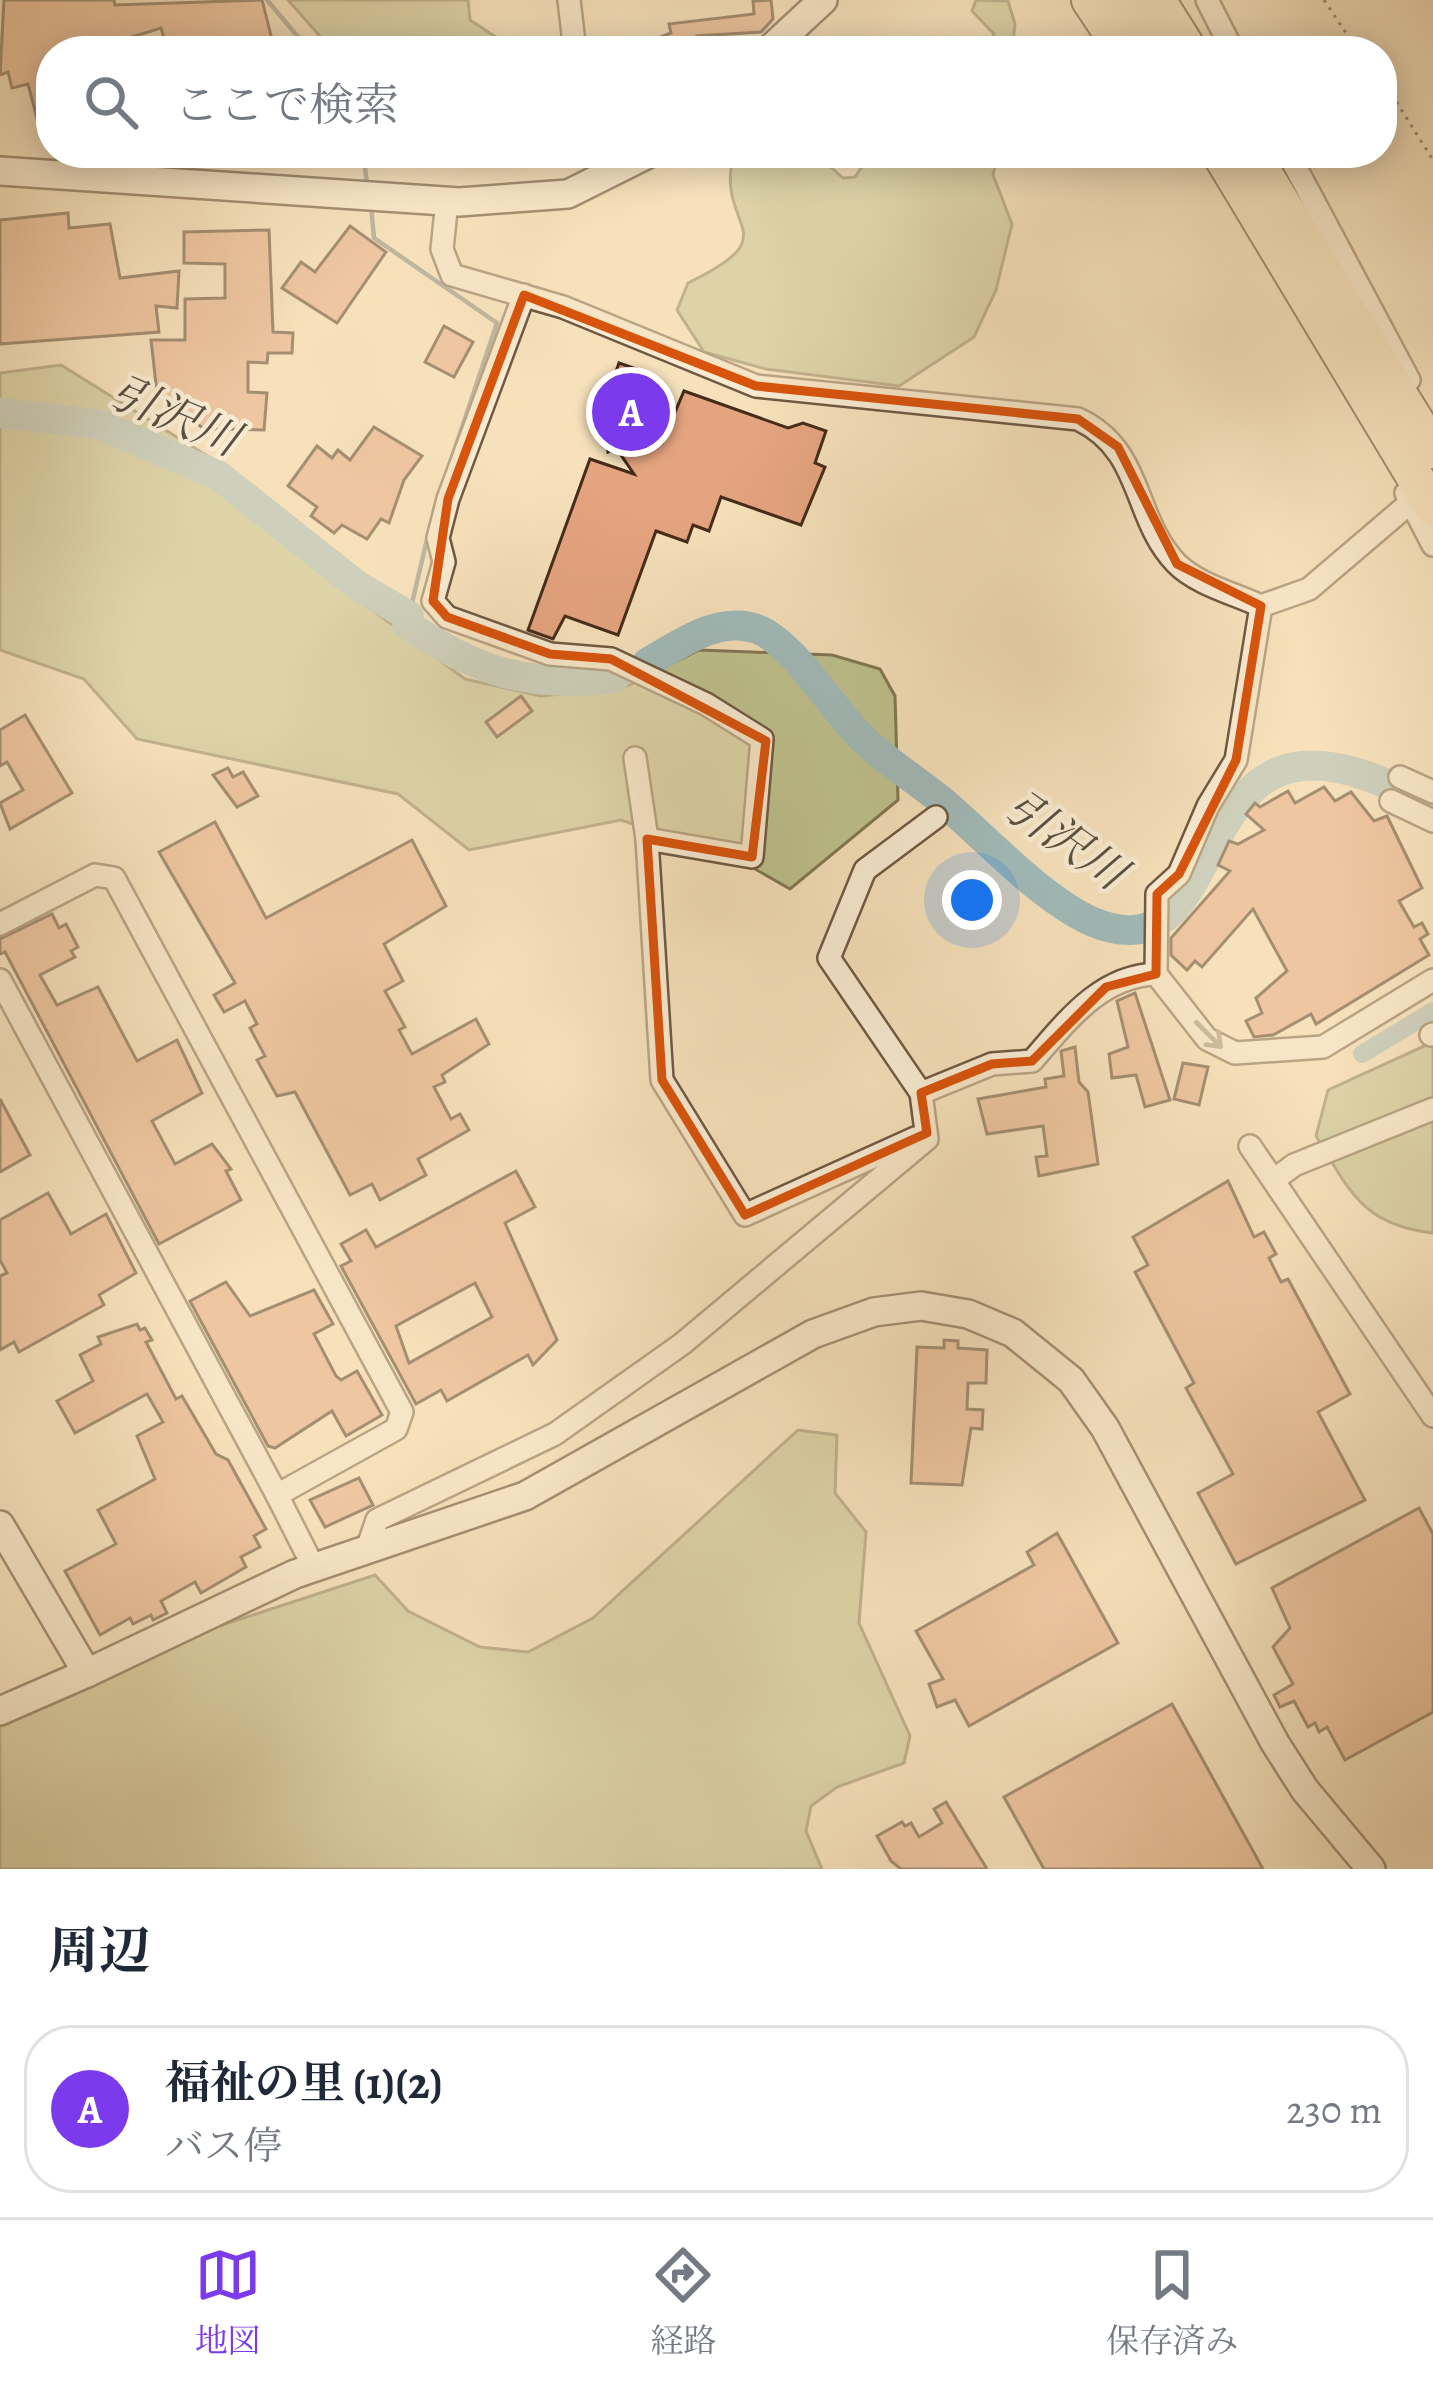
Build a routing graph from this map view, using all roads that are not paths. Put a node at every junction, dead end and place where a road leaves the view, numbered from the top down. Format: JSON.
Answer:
{"nodes":[{"id":1,"x":569,"y":0,"type":"edge"},
{"id":2,"x":823,"y":0,"type":"edge"},
{"id":3,"x":1090,"y":0,"type":"edge"},
{"id":4,"x":1126,"y":0,"type":"edge"},
{"id":5,"x":1157,"y":0,"type":"edge"},
{"id":6,"x":1185,"y":0,"type":"edge"},
{"id":7,"x":1207,"y":0,"type":"edge"},
{"id":8,"x":573,"y":36,"type":"edge"},
{"id":9,"x":784,"y":36,"type":"edge"},
{"id":10,"x":1114,"y":36,"type":"edge"},
{"id":11,"x":1149,"y":36,"type":"edge"},
{"id":12,"x":1180,"y":36,"type":"edge"},
{"id":13,"x":1205,"y":36,"type":"edge"},
{"id":14,"x":1226,"y":36,"type":"edge"},
{"id":15,"x":620,"y":168,"type":"edge"},
{"id":16,"x":1212,"y":168,"type":"edge"},
{"id":17,"x":1232,"y":168,"type":"edge"},
{"id":18,"x":1258,"y":168,"type":"edge"},
{"id":19,"x":1267,"y":168,"type":"edge"},
{"id":20,"x":1296,"y":168,"type":"edge"},
{"id":21,"x":0,"y":171,"type":"edge"},
{"id":22,"x":447,"y":201,"type":"junction"},
{"id":23,"x":1288,"y":238,"type":"junction"},
{"id":24,"x":524,"y":295,"type":"junction"},
{"id":25,"x":1433,"y":424,"type":"edge"},
{"id":26,"x":1433,"y":450,"type":"edge"},
{"id":27,"x":1422,"y":500,"type":"edge"},
{"id":28,"x":1433,"y":545,"type":"edge"},
{"id":29,"x":1261,"y":606,"type":"junction"},
{"id":30,"x":635,"y":758,"type":"dead end"},
{"id":31,"x":1400,"y":777,"type":"dead end"},
{"id":32,"x":1433,"y":792,"type":"edge"},
{"id":33,"x":1391,"y":801,"type":"dead end"},
{"id":34,"x":936,"y":817,"type":"dead end"},
{"id":35,"x":1433,"y":820,"type":"edge"},
{"id":36,"x":647,"y":839,"type":"junction"},
{"id":37,"x":0,"y":924,"type":"edge"},
{"id":38,"x":1156,"y":974,"type":"junction"},
{"id":39,"x":0,"y":980,"type":"edge"},
{"id":40,"x":1433,"y":980,"type":"edge"},
{"id":41,"x":921,"y":1093,"type":"junction"},
{"id":42,"x":1433,"y":1109,"type":"edge"},
{"id":43,"x":927,"y":1133,"type":"junction"},
{"id":44,"x":1250,"y":1147,"type":"dead end"},
{"id":45,"x":1274,"y":1180,"type":"junction"},
{"id":46,"x":1433,"y":1416,"type":"edge"},
{"id":47,"x":277,"y":1495,"type":"junction"},
{"id":48,"x":0,"y":1525,"type":"edge"},
{"id":49,"x":366,"y":1552,"type":"junction"},
{"id":50,"x":314,"y":1568,"type":"junction"},
{"id":51,"x":87,"y":1673,"type":"junction"},
{"id":52,"x":0,"y":1711,"type":"edge"},
{"id":53,"x":1371,"y":1869,"type":"edge"}],
"edges":[{"from":1,"to":8,"type":"street"},
{"from":2,"to":9,"type":"street"},
{"from":3,"to":10,"type":"highway"},
{"from":4,"to":11,"type":"highway"},
{"from":5,"to":12,"type":"highway"},
{"from":6,"to":13,"type":"highway"},
{"from":7,"to":14,"type":"street"},
{"from":15,"to":22,"type":"street"},
{"from":16,"to":23,"type":"highway"},
{"from":17,"to":23,"type":"highway"},
{"from":18,"to":23,"type":"highway"},
{"from":19,"to":23,"type":"highway"},
{"from":20,"to":25,"type":"street"},
{"from":21,"to":22,"type":"street"},
{"from":22,"to":24,"type":"street"},
{"from":23,"to":26,"type":"highway"},
{"from":23,"to":27,"type":"highway"},
{"from":24,"to":29,"type":"street"},
{"from":24,"to":36,"type":"street"},
{"from":27,"to":28,"type":"street"},
{"from":27,"to":29,"type":"street"},
{"from":29,"to":38,"type":"street"},
{"from":30,"to":36,"type":"street"},
{"from":31,"to":32,"type":"street"},
{"from":33,"to":35,"type":"street"},
{"from":34,"to":41,"type":"street"},
{"from":36,"to":43,"type":"street"},
{"from":37,"to":47,"type":"street"},
{"from":38,"to":40,"type":"street","one_way":true},
{"from":38,"to":41,"type":"street"},
{"from":39,"to":47,"type":"street"},
{"from":41,"to":43,"type":"street"},
{"from":42,"to":45,"type":"street"},
{"from":43,"to":49,"type":"street"},
{"from":44,"to":45,"type":"street"},
{"from":45,"to":46,"type":"street"},
{"from":47,"to":50,"type":"street"},
{"from":48,"to":51,"type":"street"},
{"from":49,"to":50,"type":"street"},
{"from":49,"to":53,"type":"street"},
{"from":50,"to":51,"type":"street"},
{"from":51,"to":52,"type":"street"}]}
